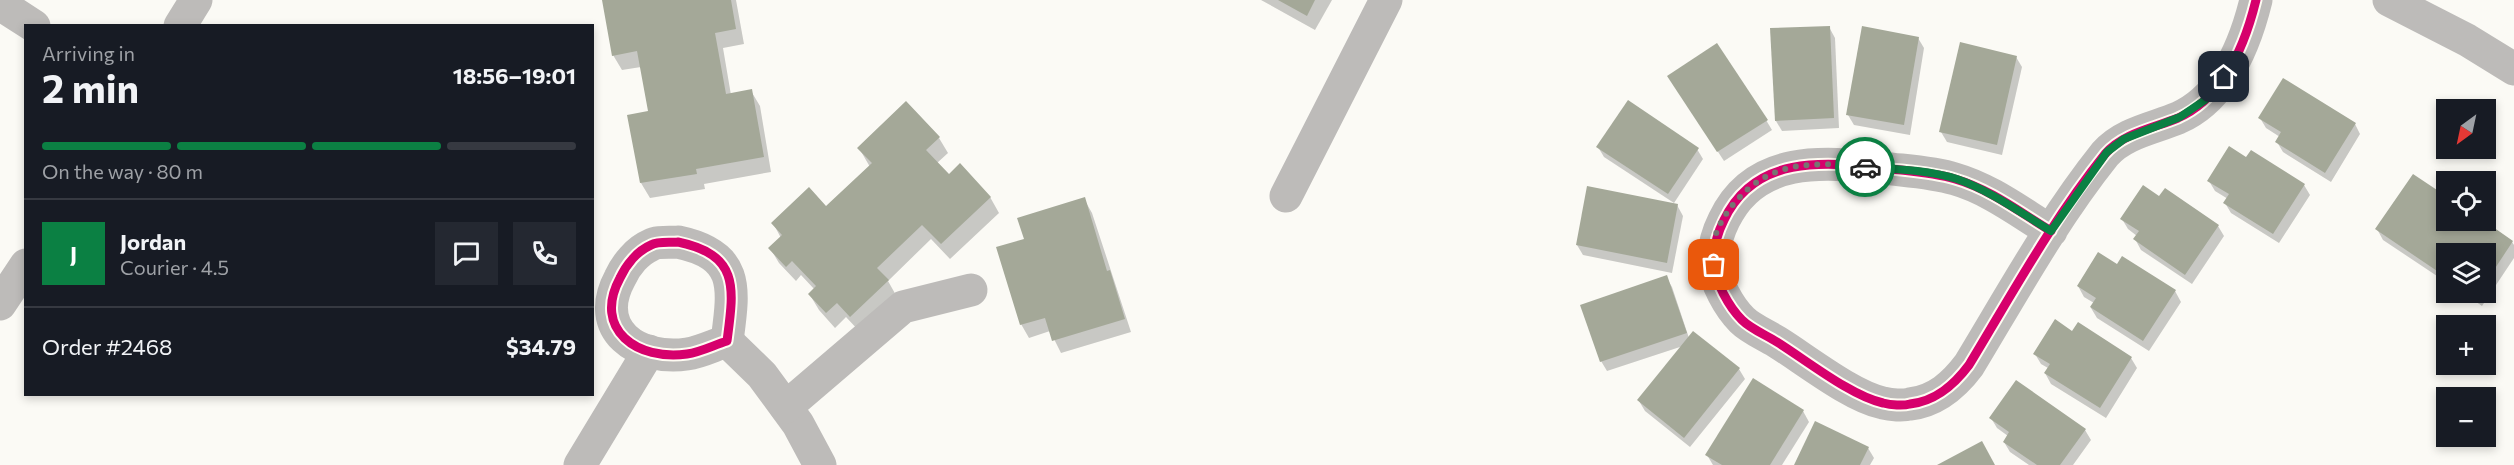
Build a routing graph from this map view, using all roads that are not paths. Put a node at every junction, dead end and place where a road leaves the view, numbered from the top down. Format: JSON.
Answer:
{"nodes":[{"id":1,"x":196,"y":0,"type":"edge"},
{"id":2,"x":1386,"y":0,"type":"edge"},
{"id":3,"x":2256,"y":0,"type":"edge"},
{"id":4,"x":2389,"y":0,"type":"edge"},
{"id":5,"x":0,"y":4,"type":"edge"},
{"id":6,"x":31,"y":24,"type":"edge"},
{"id":7,"x":181,"y":24,"type":"edge"},
{"id":8,"x":2514,"y":69,"type":"edge"},
{"id":9,"x":1286,"y":196,"type":"dead end"},
{"id":10,"x":2051,"y":231,"type":"junction"},
{"id":11,"x":24,"y":268,"type":"edge"},
{"id":12,"x":971,"y":290,"type":"dead end"},
{"id":13,"x":0,"y":304,"type":"edge"},
{"id":14,"x":727,"y":340,"type":"junction"},
{"id":15,"x":649,"y":351,"type":"junction"},
{"id":16,"x":786,"y":407,"type":"junction"},
{"id":17,"x":579,"y":465,"type":"edge"},
{"id":18,"x":820,"y":465,"type":"edge"}],
"edges":[{"from":1,"to":7,"type":"street"},
{"from":2,"to":9,"type":"street"},
{"from":3,"to":10,"type":"street"},
{"from":4,"to":8,"type":"street"},
{"from":5,"to":6,"type":"street"},
{"from":10,"to":10,"type":"street"},
{"from":11,"to":13,"type":"street"},
{"from":12,"to":16,"type":"street"},
{"from":14,"to":15,"type":"street"},
{"from":14,"to":15,"type":"street"},
{"from":14,"to":16,"type":"street"},
{"from":15,"to":17,"type":"street"},
{"from":16,"to":18,"type":"street"}]}
